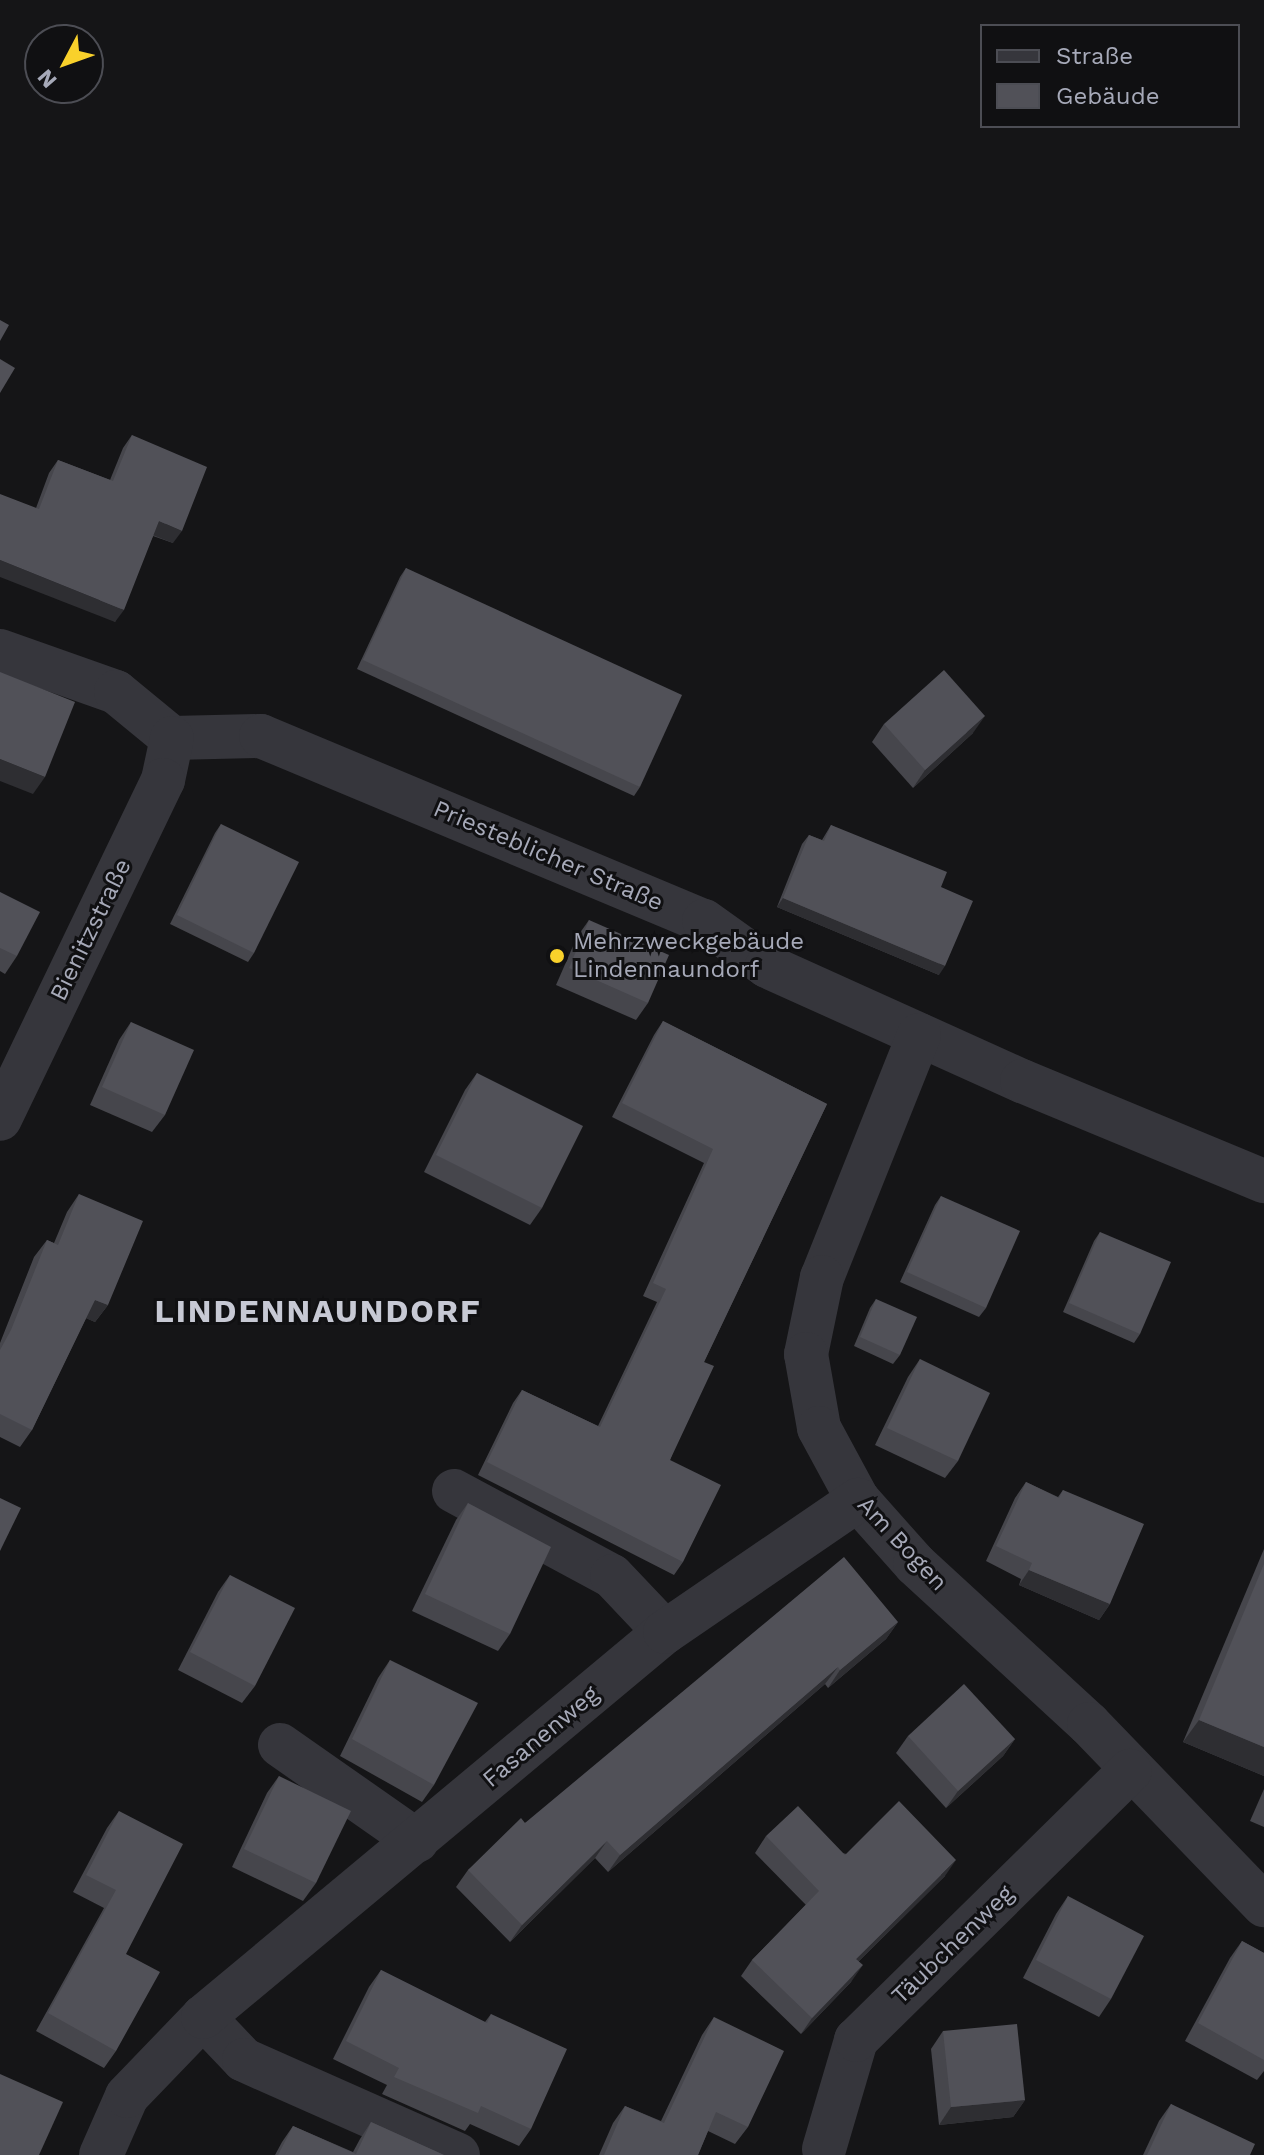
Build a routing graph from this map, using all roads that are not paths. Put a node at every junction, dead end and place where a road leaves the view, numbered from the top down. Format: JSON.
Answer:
{"nodes":[{"id":1,"x":0,"y":651,"type":"edge"},
{"id":2,"x":172,"y":738,"type":"junction"},
{"id":3,"x":919,"y":1035,"type":"junction"},
{"id":4,"x":0,"y":1119,"type":"edge"},
{"id":5,"x":1264,"y":1181,"type":"edge"},
{"id":6,"x":454,"y":1491,"type":"dead end"},
{"id":7,"x":858,"y":1500,"type":"junction"},
{"id":8,"x":665,"y":1632,"type":"junction"},
{"id":9,"x":280,"y":1745,"type":"dead end"},
{"id":10,"x":1130,"y":1771,"type":"junction"},
{"id":11,"x":417,"y":1841,"type":"junction"},
{"id":12,"x":1264,"y":1905,"type":"edge"},
{"id":13,"x":203,"y":2017,"type":"junction"},
{"id":14,"x":824,"y":2149,"type":"dead end"},
{"id":15,"x":101,"y":2155,"type":"edge"},
{"id":16,"x":458,"y":2155,"type":"edge"}],
"edges":[{"from":1,"to":2,"type":"street"},
{"from":2,"to":3,"type":"street","name":"Priesteblicher Straße"},
{"from":2,"to":4,"type":"street","name":"Bienitzstraße"},
{"from":3,"to":5,"type":"street","name":"Priesteblicher Straße"},
{"from":3,"to":7,"type":"street","name":"Am Bogen"},
{"from":6,"to":8,"type":"street"},
{"from":7,"to":8,"type":"street","name":"Fasanenweg"},
{"from":7,"to":10,"type":"street","name":"Am Bogen"},
{"from":8,"to":11,"type":"street","name":"Fasanenweg"},
{"from":9,"to":11,"type":"street"},
{"from":10,"to":12,"type":"street","name":"Am Bogen"},
{"from":10,"to":14,"type":"street","name":"Täubchenweg"},
{"from":11,"to":13,"type":"street","name":"Fasanenweg"},
{"from":13,"to":15,"type":"street","name":"Fasanenweg"},
{"from":13,"to":16,"type":"street"}]}
